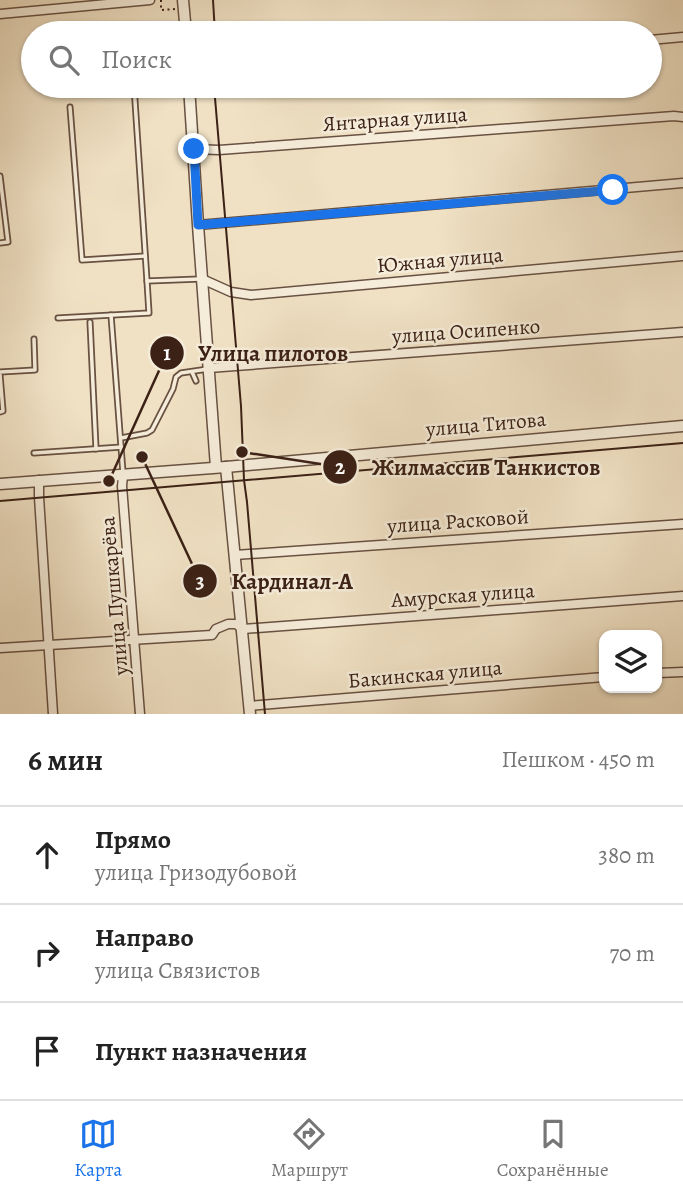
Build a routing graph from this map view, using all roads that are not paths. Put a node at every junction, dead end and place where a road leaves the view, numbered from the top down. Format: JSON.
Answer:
{"nodes":[{"id":1,"x":150,"y":0,"type":"edge"},
{"id":2,"x":0,"y":14,"type":"edge"},
{"id":3,"x":683,"y":37,"type":"edge"},
{"id":4,"x":662,"y":39,"type":"edge"},
{"id":5,"x":135,"y":98,"type":"edge"},
{"id":6,"x":190,"y":98,"type":"edge"},
{"id":7,"x":70,"y":107,"type":"dead end"},
{"id":8,"x":683,"y":117,"type":"edge"},
{"id":9,"x":194,"y":149,"type":"junction"},
{"id":10,"x":0,"y":176,"type":"edge"},
{"id":11,"x":683,"y":183,"type":"edge"},
{"id":12,"x":198,"y":225,"type":"junction"},
{"id":13,"x":0,"y":243,"type":"edge"},
{"id":14,"x":145,"y":256,"type":"junction"},
{"id":15,"x":683,"y":256,"type":"edge"},
{"id":16,"x":202,"y":279,"type":"junction"},
{"id":17,"x":147,"y":281,"type":"junction"},
{"id":18,"x":111,"y":315,"type":"junction"},
{"id":19,"x":58,"y":318,"type":"dead end"},
{"id":20,"x":90,"y":322,"type":"dead end"},
{"id":21,"x":683,"y":332,"type":"edge"},
{"id":22,"x":34,"y":339,"type":"dead end"},
{"id":23,"x":209,"y":368,"type":"junction"},
{"id":24,"x":192,"y":372,"type":"junction"},
{"id":25,"x":0,"y":373,"type":"edge"},
{"id":26,"x":196,"y":381,"type":"dead end"},
{"id":27,"x":0,"y":412,"type":"edge"},
{"id":28,"x":683,"y":426,"type":"edge"},
{"id":29,"x":121,"y":438,"type":"junction"},
{"id":30,"x":122,"y":447,"type":"junction"},
{"id":31,"x":96,"y":449,"type":"junction"},
{"id":32,"x":34,"y":453,"type":"dead end"},
{"id":33,"x":221,"y":467,"type":"junction"},
{"id":34,"x":123,"y":475,"type":"junction"},
{"id":35,"x":39,"y":480,"type":"junction"},
{"id":36,"x":0,"y":484,"type":"edge"},
{"id":37,"x":683,"y":524,"type":"edge"},
{"id":38,"x":235,"y":555,"type":"junction"},
{"id":39,"x":683,"y":596,"type":"edge"},
{"id":40,"x":243,"y":629,"type":"junction"},
{"id":41,"x":135,"y":640,"type":"junction"},
{"id":42,"x":48,"y":645,"type":"junction"},
{"id":43,"x":0,"y":648,"type":"edge"},
{"id":44,"x":683,"y":672,"type":"edge"},
{"id":45,"x":662,"y":673,"type":"edge"},
{"id":46,"x":599,"y":677,"type":"edge"},
{"id":47,"x":249,"y":710,"type":"edge"},
{"id":48,"x":53,"y":714,"type":"edge"},
{"id":49,"x":140,"y":714,"type":"edge"}],
"edges":[{"from":1,"to":2,"type":"street"},
{"from":3,"to":4,"type":"street"},
{"from":5,"to":14,"type":"lane"},
{"from":6,"to":9,"type":"street"},
{"from":7,"to":14,"type":"lane"},
{"from":8,"to":9,"type":"street","name":"Янтарная улица"},
{"from":9,"to":12,"type":"street"},
{"from":10,"to":13,"type":"lane"},
{"from":11,"to":12,"type":"street"},
{"from":12,"to":16,"type":"street"},
{"from":14,"to":17,"type":"lane"},
{"from":15,"to":16,"type":"street","name":"Южная улица"},
{"from":16,"to":17,"type":"lane"},
{"from":16,"to":23,"type":"street"},
{"from":17,"to":18,"type":"lane"},
{"from":18,"to":19,"type":"lane"},
{"from":18,"to":29,"type":"lane"},
{"from":20,"to":31,"type":"lane"},
{"from":21,"to":23,"type":"street","name":"улица Осипенко"},
{"from":22,"to":25,"type":"lane"},
{"from":23,"to":24,"type":"lane"},
{"from":23,"to":33,"type":"street"},
{"from":24,"to":26,"type":"lane"},
{"from":24,"to":29,"type":"lane"},
{"from":25,"to":27,"type":"lane"},
{"from":28,"to":33,"type":"street","name":"улица Титова"},
{"from":29,"to":30,"type":"lane"},
{"from":30,"to":31,"type":"lane"},
{"from":30,"to":34,"type":"lane"},
{"from":31,"to":32,"type":"lane"},
{"from":33,"to":34,"type":"street","name":"улица Титова"},
{"from":33,"to":38,"type":"street"},
{"from":34,"to":35,"type":"street","name":"улица Титова"},
{"from":34,"to":41,"type":"street","name":"улица Пушкарёва"},
{"from":35,"to":36,"type":"street","name":"улица Титова"},
{"from":35,"to":42,"type":"street"},
{"from":37,"to":38,"type":"street","name":"улица Расковой"},
{"from":38,"to":40,"type":"street"},
{"from":39,"to":40,"type":"street","name":"Амурская улица"},
{"from":40,"to":41,"type":"street","name":"Амурская улица"},
{"from":40,"to":47,"type":"street"},
{"from":41,"to":42,"type":"street","name":"Амурская улица"},
{"from":41,"to":49,"type":"street","name":"улица Пушкарёва"},
{"from":42,"to":43,"type":"street","name":"Амурская улица"},
{"from":42,"to":48,"type":"street"},
{"from":44,"to":45,"type":"street"},
{"from":46,"to":47,"type":"street","name":"Бакинская улица"}]}
